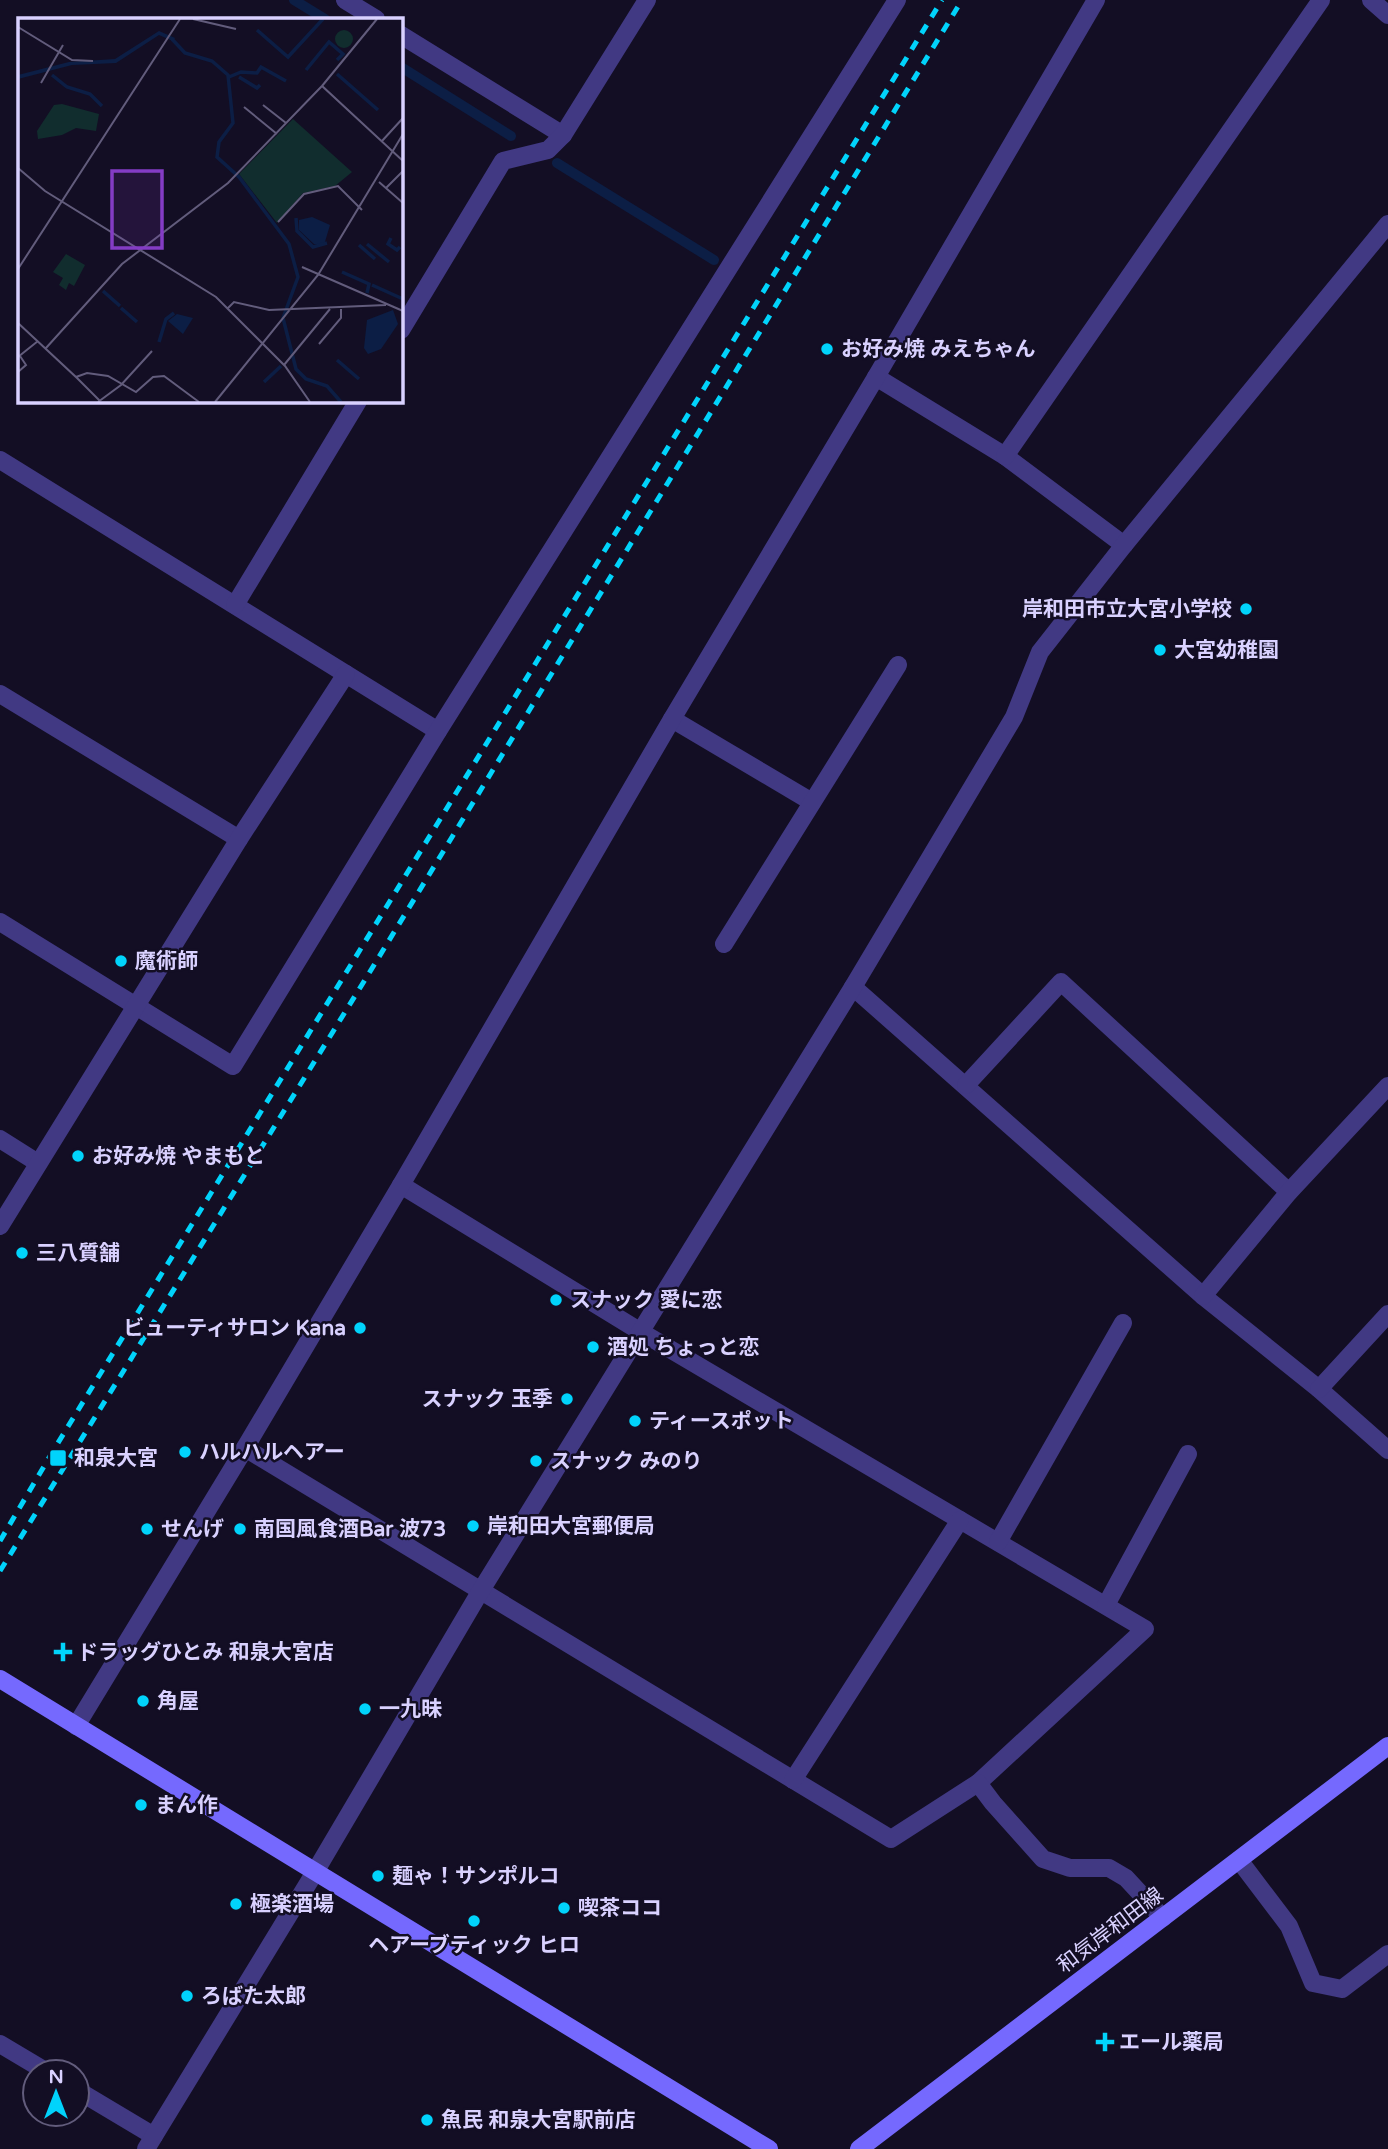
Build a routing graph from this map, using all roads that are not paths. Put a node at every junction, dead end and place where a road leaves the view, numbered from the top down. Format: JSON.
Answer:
{"nodes":[{"id":1,"x":345,"y":0,"type":"edge"},
{"id":2,"x":647,"y":0,"type":"edge"},
{"id":3,"x":897,"y":0,"type":"edge"},
{"id":4,"x":1096,"y":0,"type":"edge"},
{"id":5,"x":1321,"y":0,"type":"edge"},
{"id":6,"x":1371,"y":0,"type":"edge"},
{"id":7,"x":1388,"y":15,"type":"edge"},
{"id":8,"x":374,"y":18,"type":"edge"},
{"id":9,"x":402,"y":35,"type":"edge"},
{"id":10,"x":562,"y":135,"type":"junction"},
{"id":11,"x":1388,"y":224,"type":"edge"},
{"id":12,"x":402,"y":328,"type":"edge"},
{"id":13,"x":876,"y":377,"type":"junction"},
{"id":14,"x":357,"y":402,"type":"edge"},
{"id":15,"x":1004,"y":456,"type":"junction"},
{"id":16,"x":0,"y":460,"type":"edge"},
{"id":17,"x":1124,"y":545,"type":"junction"},
{"id":18,"x":235,"y":605,"type":"junction"},
{"id":19,"x":898,"y":665,"type":"dead end"},
{"id":20,"x":346,"y":674,"type":"junction"},
{"id":21,"x":0,"y":694,"type":"edge"},
{"id":22,"x":672,"y":719,"type":"junction"},
{"id":23,"x":438,"y":731,"type":"junction"},
{"id":24,"x":812,"y":802,"type":"junction"},
{"id":25,"x":239,"y":839,"type":"junction"},
{"id":26,"x":0,"y":922,"type":"edge"},
{"id":27,"x":724,"y":944,"type":"dead end"},
{"id":28,"x":853,"y":987,"type":"junction"},
{"id":29,"x":137,"y":1007,"type":"junction"},
{"id":30,"x":966,"y":1085,"type":"junction"},
{"id":31,"x":1388,"y":1086,"type":"edge"},
{"id":32,"x":0,"y":1139,"type":"edge"},
{"id":33,"x":38,"y":1163,"type":"junction"},
{"id":34,"x":401,"y":1185,"type":"junction"},
{"id":35,"x":1289,"y":1192,"type":"junction"},
{"id":36,"x":0,"y":1226,"type":"edge"},
{"id":37,"x":1203,"y":1296,"type":"junction"},
{"id":38,"x":1388,"y":1314,"type":"edge"},
{"id":39,"x":1123,"y":1323,"type":"dead end"},
{"id":40,"x":641,"y":1332,"type":"junction"},
{"id":41,"x":1319,"y":1389,"type":"junction"},
{"id":42,"x":245,"y":1448,"type":"junction"},
{"id":43,"x":1388,"y":1450,"type":"edge"},
{"id":44,"x":1188,"y":1454,"type":"dead end"},
{"id":45,"x":960,"y":1520,"type":"junction"},
{"id":46,"x":998,"y":1542,"type":"junction"},
{"id":47,"x":480,"y":1592,"type":"junction"},
{"id":48,"x":1105,"y":1605,"type":"junction"},
{"id":49,"x":0,"y":1679,"type":"edge"},
{"id":50,"x":76,"y":1726,"type":"junction"},
{"id":51,"x":1388,"y":1746,"type":"edge"},
{"id":52,"x":793,"y":1780,"type":"junction"},
{"id":53,"x":978,"y":1783,"type":"junction"},
{"id":54,"x":1239,"y":1860,"type":"junction"},
{"id":55,"x":315,"y":1872,"type":"junction"},
{"id":56,"x":1163,"y":1918,"type":"junction"},
{"id":57,"x":1388,"y":1954,"type":"edge"},
{"id":58,"x":0,"y":2044,"type":"edge"},
{"id":59,"x":24,"y":2058,"type":"edge"},
{"id":60,"x":91,"y":2100,"type":"edge"},
{"id":61,"x":152,"y":2144,"type":"edge"},
{"id":62,"x":769,"y":2149,"type":"edge"},
{"id":63,"x":859,"y":2149,"type":"edge"}],
"edges":[{"from":1,"to":8,"type":"street"},
{"from":2,"to":10,"type":"street"},
{"from":3,"to":23,"type":"street"},
{"from":4,"to":13,"type":"street"},
{"from":5,"to":15,"type":"street"},
{"from":6,"to":7,"type":"street"},
{"from":9,"to":10,"type":"street"},
{"from":10,"to":12,"type":"street"},
{"from":11,"to":17,"type":"street"},
{"from":13,"to":15,"type":"street"},
{"from":13,"to":22,"type":"street"},
{"from":14,"to":18,"type":"street"},
{"from":15,"to":17,"type":"street"},
{"from":16,"to":18,"type":"street"},
{"from":17,"to":28,"type":"street"},
{"from":18,"to":20,"type":"street"},
{"from":19,"to":24,"type":"street"},
{"from":20,"to":23,"type":"street"},
{"from":20,"to":25,"type":"street"},
{"from":21,"to":25,"type":"street"},
{"from":22,"to":24,"type":"street"},
{"from":22,"to":34,"type":"street"},
{"from":23,"to":29,"type":"street"},
{"from":24,"to":27,"type":"street"},
{"from":25,"to":29,"type":"street"},
{"from":26,"to":29,"type":"street"},
{"from":28,"to":30,"type":"street"},
{"from":28,"to":40,"type":"street"},
{"from":29,"to":33,"type":"street"},
{"from":30,"to":35,"type":"street"},
{"from":30,"to":37,"type":"street"},
{"from":31,"to":35,"type":"street"},
{"from":32,"to":33,"type":"street"},
{"from":33,"to":36,"type":"street"},
{"from":34,"to":40,"type":"street"},
{"from":34,"to":42,"type":"street"},
{"from":35,"to":37,"type":"street"},
{"from":37,"to":41,"type":"street"},
{"from":38,"to":41,"type":"street"},
{"from":39,"to":46,"type":"street"},
{"from":40,"to":45,"type":"street"},
{"from":40,"to":47,"type":"street"},
{"from":41,"to":43,"type":"street"},
{"from":42,"to":47,"type":"street"},
{"from":42,"to":50,"type":"street"},
{"from":44,"to":48,"type":"street"},
{"from":45,"to":46,"type":"street"},
{"from":45,"to":52,"type":"street"},
{"from":46,"to":48,"type":"street"},
{"from":47,"to":52,"type":"street"},
{"from":47,"to":55,"type":"street"},
{"from":48,"to":53,"type":"street"},
{"from":49,"to":50,"type":"street"},
{"from":50,"to":55,"type":"street"},
{"from":51,"to":54,"type":"street","name":"和気岸和田線"},
{"from":52,"to":53,"type":"street"},
{"from":53,"to":56,"type":"street"},
{"from":54,"to":56,"type":"street","name":"和気岸和田線"},
{"from":54,"to":57,"type":"street"},
{"from":55,"to":61,"type":"street"},
{"from":55,"to":62,"type":"street"},
{"from":56,"to":63,"type":"street","name":"和気岸和田線"},
{"from":58,"to":59,"type":"street"},
{"from":60,"to":61,"type":"street"}]}
